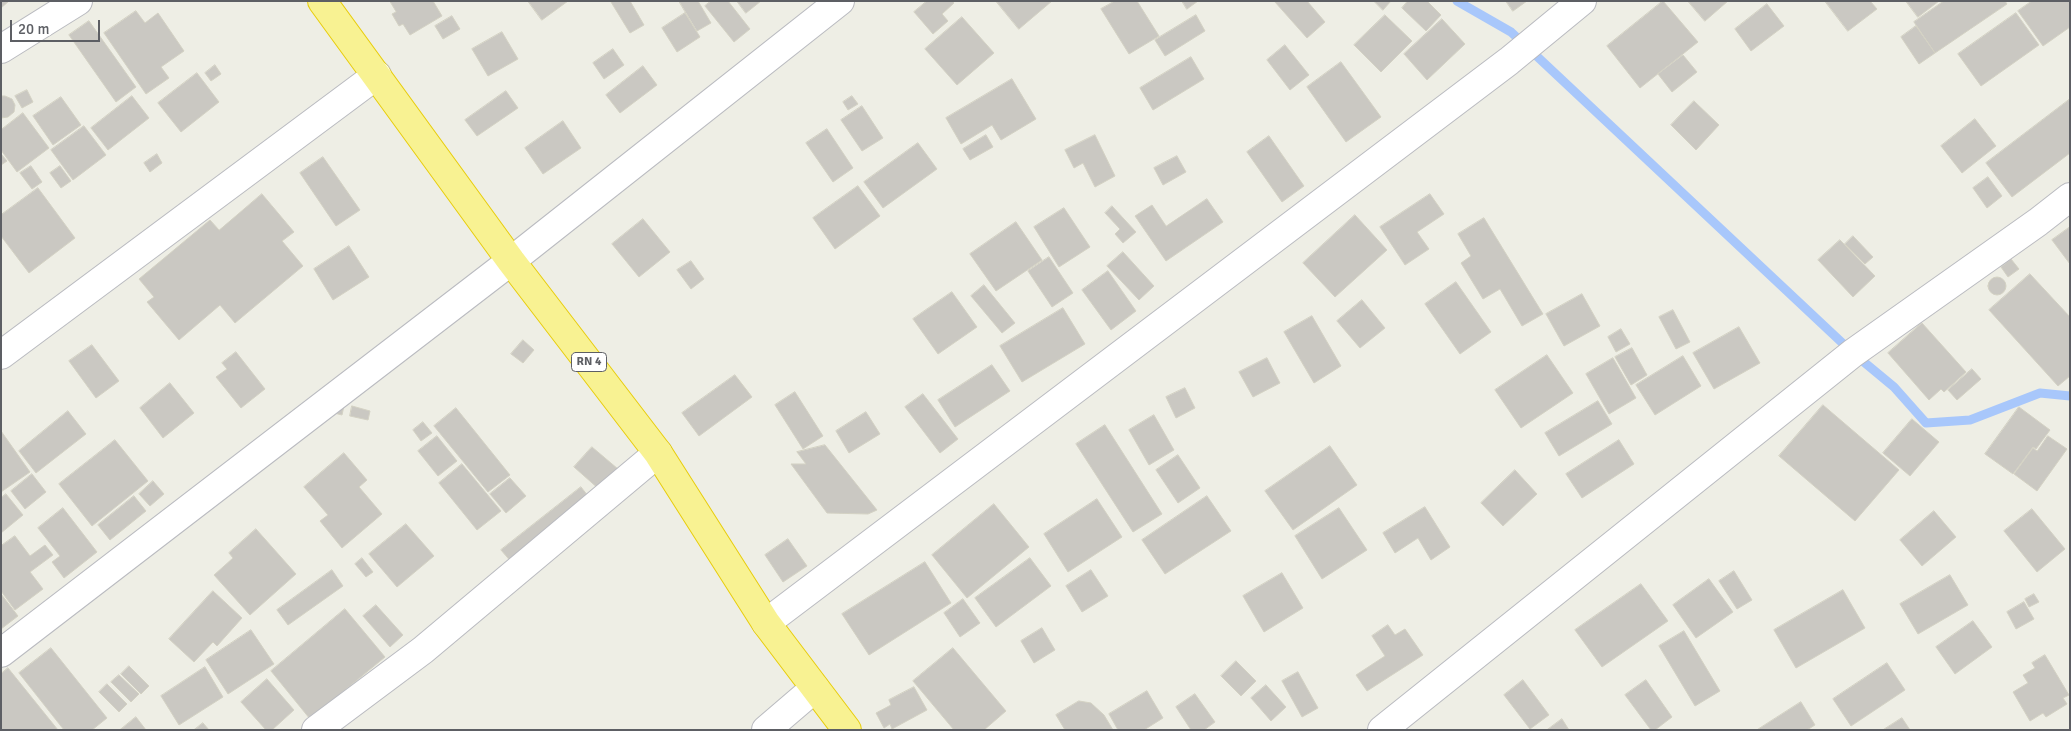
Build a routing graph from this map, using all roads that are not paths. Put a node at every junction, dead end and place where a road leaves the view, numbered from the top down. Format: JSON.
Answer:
{"nodes":[{"id":1,"x":78,"y":1,"type":"edge"},
{"id":2,"x":322,"y":1,"type":"edge"},
{"id":3,"x":840,"y":1,"type":"edge"},
{"id":4,"x":1582,"y":1,"type":"edge"},
{"id":5,"x":1,"y":50,"type":"edge"},
{"id":6,"x":377,"y":75,"type":"junction"},
{"id":7,"x":2070,"y":196,"type":"edge"},
{"id":8,"x":511,"y":261,"type":"junction"},
{"id":9,"x":1,"y":355,"type":"edge"},
{"id":10,"x":658,"y":453,"type":"junction"},
{"id":11,"x":766,"y":623,"type":"junction"},
{"id":12,"x":1,"y":653,"type":"edge"},
{"id":13,"x":816,"y":688,"type":"junction"},
{"id":14,"x":1393,"y":726,"type":"edge"},
{"id":15,"x":316,"y":730,"type":"edge"},
{"id":16,"x":766,"y":730,"type":"edge"},
{"id":17,"x":847,"y":730,"type":"edge"}],
"edges":[{"from":1,"to":5,"type":"street"},
{"from":2,"to":6,"type":"highway","number":"RN 4"},
{"from":3,"to":8,"type":"street"},
{"from":4,"to":11,"type":"street"},
{"from":6,"to":8,"type":"highway","number":"RN 4"},
{"from":6,"to":9,"type":"street"},
{"from":7,"to":14,"type":"street"},
{"from":8,"to":10,"type":"highway","number":"RN 4"},
{"from":8,"to":12,"type":"street"},
{"from":10,"to":11,"type":"highway","number":"RN 4"},
{"from":10,"to":15,"type":"street"},
{"from":11,"to":13,"type":"highway","number":"RN 4"},
{"from":13,"to":16,"type":"street"},
{"from":13,"to":17,"type":"highway","number":"RN 4"}]}
